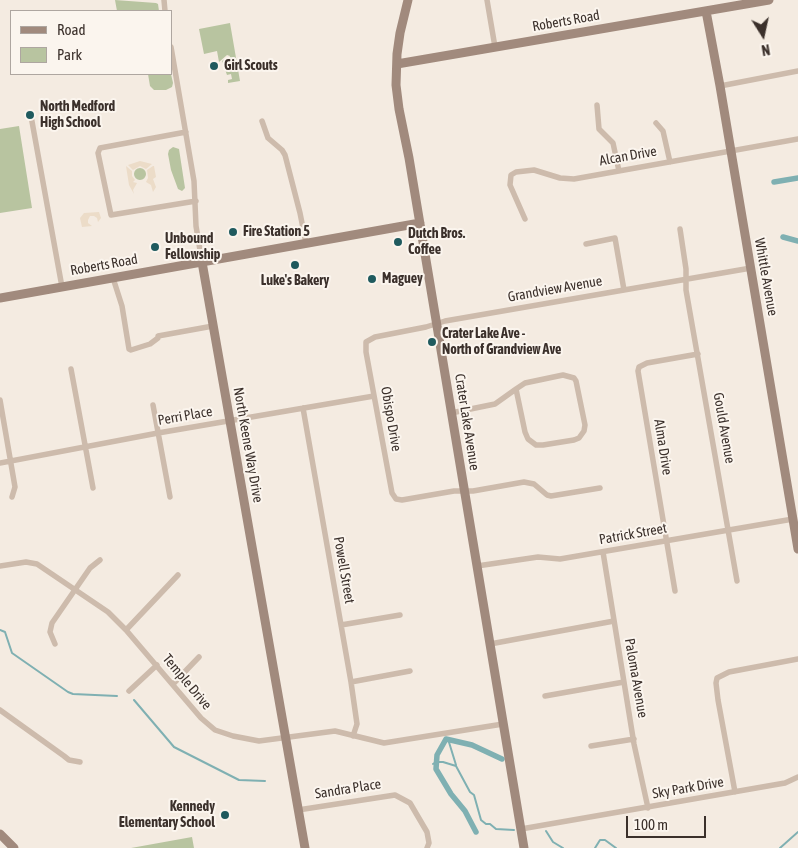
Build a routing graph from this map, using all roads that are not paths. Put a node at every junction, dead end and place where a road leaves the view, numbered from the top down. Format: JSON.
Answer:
{"nodes":[{"id":1,"x":408,"y":0,"type":"edge"},
{"id":2,"x":487,"y":0,"type":"edge"},
{"id":3,"x":769,"y":0,"type":"edge"},
{"id":4,"x":706,"y":11,"type":"junction"},
{"id":5,"x":495,"y":47,"type":"junction"},
{"id":6,"x":172,"y":52,"type":"edge"},
{"id":7,"x":397,"y":64,"type":"junction"},
{"id":8,"x":798,"y":71,"type":"edge"},
{"id":9,"x":720,"y":86,"type":"junction"},
{"id":10,"x":597,"y":105,"type":"dead end"},
{"id":11,"x":31,"y":116,"type":"dead end"},
{"id":12,"x":262,"y":121,"type":"dead end"},
{"id":13,"x":656,"y":123,"type":"dead end"},
{"id":14,"x":186,"y":132,"type":"junction"},
{"id":15,"x":798,"y":140,"type":"edge"},
{"id":16,"x":730,"y":152,"type":"junction"},
{"id":17,"x":670,"y":162,"type":"junction"},
{"id":18,"x":619,"y":171,"type":"junction"},
{"id":19,"x":196,"y":200,"type":"junction"},
{"id":20,"x":525,"y":220,"type":"dead end"},
{"id":21,"x":420,"y":223,"type":"junction"},
{"id":22,"x":680,"y":228,"type":"dead end"},
{"id":23,"x":306,"y":243,"type":"junction"},
{"id":24,"x":586,"y":244,"type":"dead end"},
{"id":25,"x":202,"y":262,"type":"junction"},
{"id":26,"x":751,"y":268,"type":"junction"},
{"id":27,"x":114,"y":278,"type":"junction"},
{"id":28,"x":686,"y":279,"type":"junction"},
{"id":29,"x":62,"y":287,"type":"junction"},
{"id":30,"x":624,"y":290,"type":"junction"},
{"id":31,"x":0,"y":298,"type":"edge"},
{"id":32,"x":437,"y":324,"type":"junction"},
{"id":33,"x":213,"y":326,"type":"junction"},
{"id":34,"x":366,"y":342,"type":"joint"},
{"id":35,"x":698,"y":354,"type":"junction"},
{"id":36,"x":71,"y":369,"type":"dead end"},
{"id":37,"x":516,"y":389,"type":"junction"},
{"id":38,"x":374,"y":396,"type":"junction"},
{"id":39,"x":0,"y":400,"type":"edge"},
{"id":40,"x":153,"y":405,"type":"dead end"},
{"id":41,"x":302,"y":408,"type":"junction"},
{"id":42,"x":451,"y":412,"type":"junction"},
{"id":43,"x":230,"y":421,"type":"junction"},
{"id":44,"x":158,"y":433,"type":"junction"},
{"id":45,"x":86,"y":448,"type":"junction"},
{"id":46,"x":11,"y":462,"type":"junction"},
{"id":47,"x":0,"y":463,"type":"edge"},
{"id":48,"x":93,"y":488,"type":"dead end"},
{"id":49,"x":600,"y":488,"type":"dead end"},
{"id":50,"x":464,"y":492,"type":"junction"},
{"id":51,"x":12,"y":497,"type":"dead end"},
{"id":52,"x":170,"y":497,"type":"dead end"},
{"id":53,"x":793,"y":519,"type":"junction"},
{"id":54,"x":728,"y":530,"type":"junction"},
{"id":55,"x":666,"y":541,"type":"junction"},
{"id":56,"x":798,"y":549,"type":"edge"},
{"id":57,"x":602,"y":552,"type":"junction"},
{"id":58,"x":100,"y":560,"type":"dead end"},
{"id":59,"x":0,"y":566,"type":"edge"},
{"id":60,"x":477,"y":566,"type":"junction"},
{"id":61,"x":178,"y":575,"type":"dead end"},
{"id":62,"x":737,"y":581,"type":"dead end"},
{"id":63,"x":75,"y":590,"type":"junction"},
{"id":64,"x":675,"y":592,"type":"dead end"},
{"id":65,"x":400,"y":615,"type":"dead end"},
{"id":66,"x":614,"y":621,"type":"junction"},
{"id":67,"x":341,"y":625,"type":"junction"},
{"id":68,"x":126,"y":630,"type":"junction"},
{"id":69,"x":55,"y":644,"type":"dead end"},
{"id":70,"x":490,"y":644,"type":"junction"},
{"id":71,"x":199,"y":657,"type":"dead end"},
{"id":72,"x":798,"y":659,"type":"edge"},
{"id":73,"x":156,"y":665,"type":"junction"},
{"id":74,"x":410,"y":671,"type":"dead end"},
{"id":75,"x":351,"y":682,"type":"junction"},
{"id":76,"x":624,"y":682,"type":"junction"},
{"id":77,"x":173,"y":684,"type":"junction"},
{"id":78,"x":129,"y":691,"type":"dead end"},
{"id":79,"x":545,"y":696,"type":"dead end"},
{"id":80,"x":0,"y":710,"type":"edge"},
{"id":81,"x":503,"y":724,"type":"junction"},
{"id":82,"x":354,"y":736,"type":"junction"},
{"id":83,"x":286,"y":738,"type":"junction"},
{"id":84,"x":634,"y":739,"type":"junction"},
{"id":85,"x":591,"y":746,"type":"dead end"},
{"id":86,"x":80,"y":762,"type":"dead end"},
{"id":87,"x":798,"y":776,"type":"edge"},
{"id":88,"x":735,"y":792,"type":"junction"},
{"id":89,"x":648,"y":808,"type":"junction"},
{"id":90,"x":298,"y":810,"type":"junction"},
{"id":91,"x":521,"y":829,"type":"junction"},
{"id":92,"x":0,"y":834,"type":"edge"},
{"id":93,"x":428,"y":847,"type":"edge"},
{"id":94,"x":14,"y":848,"type":"edge"},
{"id":95,"x":305,"y":848,"type":"edge"},
{"id":96,"x":524,"y":848,"type":"edge"}],
"edges":[{"from":1,"to":7,"type":"street","name":"Crater Lake Avenue"},
{"from":2,"to":5,"type":"street"},
{"from":3,"to":4,"type":"street","name":"Roberts Road"},
{"from":4,"to":5,"type":"street","name":"Roberts Road"},
{"from":4,"to":9,"type":"street","name":"Whittle Avenue"},
{"from":5,"to":7,"type":"street","name":"Roberts Road"},
{"from":6,"to":14,"type":"street","name":"North Keene Way Drive"},
{"from":7,"to":21,"type":"street","name":"Crater Lake Avenue"},
{"from":8,"to":9,"type":"street"},
{"from":9,"to":16,"type":"street","name":"Whittle Avenue"},
{"from":10,"to":18,"type":"street"},
{"from":11,"to":29,"type":"street"},
{"from":12,"to":23,"type":"street"},
{"from":13,"to":17,"type":"street"},
{"from":14,"to":19,"type":"street","name":"North Keene Way Drive"},
{"from":14,"to":19,"type":"street"},
{"from":15,"to":16,"type":"street","name":"Alcan Drive"},
{"from":16,"to":17,"type":"street","name":"Alcan Drive"},
{"from":16,"to":26,"type":"street","name":"Whittle Avenue"},
{"from":17,"to":18,"type":"street","name":"Alcan Drive"},
{"from":18,"to":20,"type":"street","name":"Alcan Drive"},
{"from":19,"to":25,"type":"street","name":"North Keene Way Drive"},
{"from":21,"to":23,"type":"street","name":"Roberts Road"},
{"from":21,"to":32,"type":"street","name":"Crater Lake Avenue"},
{"from":22,"to":28,"type":"street","name":"Gould Avenue"},
{"from":23,"to":25,"type":"street","name":"Roberts Road"},
{"from":24,"to":30,"type":"street"},
{"from":25,"to":27,"type":"street","name":"Roberts Road"},
{"from":25,"to":33,"type":"street","name":"North Keene Way Drive"},
{"from":26,"to":28,"type":"street","name":"Grandview Avenue"},
{"from":26,"to":53,"type":"street","name":"Whittle Avenue"},
{"from":27,"to":29,"type":"street","name":"Roberts Road"},
{"from":27,"to":33,"type":"street"},
{"from":28,"to":30,"type":"street","name":"Grandview Avenue"},
{"from":28,"to":35,"type":"street","name":"Gould Avenue"},
{"from":29,"to":31,"type":"street","name":"Roberts Road"},
{"from":30,"to":32,"type":"street","name":"Grandview Avenue"},
{"from":32,"to":34,"type":"street","name":"Grandview Avenue"},
{"from":32,"to":42,"type":"street","name":"Crater Lake Avenue"},
{"from":33,"to":43,"type":"street","name":"North Keene Way Drive"},
{"from":34,"to":38,"type":"street","name":"Obispo Drive"},
{"from":35,"to":54,"type":"street","name":"Gould Avenue"},
{"from":35,"to":55,"type":"street","name":"Alma Drive"},
{"from":36,"to":45,"type":"street"},
{"from":37,"to":37,"type":"street"},
{"from":37,"to":42,"type":"street"},
{"from":38,"to":41,"type":"street","name":"Perri Place"},
{"from":38,"to":50,"type":"street","name":"Obispo Drive"},
{"from":39,"to":46,"type":"street"},
{"from":40,"to":44,"type":"street"},
{"from":41,"to":43,"type":"street","name":"Perri Place"},
{"from":41,"to":67,"type":"street","name":"Powell Street"},
{"from":42,"to":50,"type":"street","name":"Crater Lake Avenue"},
{"from":43,"to":44,"type":"street","name":"Perri Place"},
{"from":43,"to":83,"type":"street","name":"North Keene Way Drive"},
{"from":44,"to":45,"type":"street","name":"Perri Place"},
{"from":44,"to":52,"type":"street"},
{"from":45,"to":46,"type":"street","name":"Perri Place"},
{"from":45,"to":48,"type":"street"},
{"from":46,"to":47,"type":"street","name":"Perri Place"},
{"from":46,"to":51,"type":"street"},
{"from":49,"to":50,"type":"street"},
{"from":50,"to":60,"type":"street","name":"Crater Lake Avenue"},
{"from":53,"to":54,"type":"street","name":"Patrick Street"},
{"from":53,"to":56,"type":"street","name":"Whittle Avenue"},
{"from":54,"to":55,"type":"street","name":"Patrick Street"},
{"from":54,"to":62,"type":"street","name":"Gould Avenue"},
{"from":55,"to":57,"type":"street","name":"Patrick Street"},
{"from":55,"to":64,"type":"street","name":"Alma Drive"},
{"from":57,"to":60,"type":"street","name":"Patrick Street"},
{"from":57,"to":66,"type":"street","name":"Paloma Avenue"},
{"from":58,"to":63,"type":"street"},
{"from":59,"to":63,"type":"street","name":"Temple Drive"},
{"from":60,"to":70,"type":"street","name":"Crater Lake Avenue"},
{"from":61,"to":68,"type":"street"},
{"from":63,"to":68,"type":"street","name":"Temple Drive"},
{"from":63,"to":69,"type":"street"},
{"from":65,"to":67,"type":"street"},
{"from":66,"to":70,"type":"street"},
{"from":66,"to":76,"type":"street","name":"Paloma Avenue"},
{"from":67,"to":75,"type":"street","name":"Powell Street"},
{"from":68,"to":73,"type":"street","name":"Temple Drive"},
{"from":70,"to":81,"type":"street","name":"Crater Lake Avenue"},
{"from":71,"to":77,"type":"street"},
{"from":72,"to":88,"type":"street"},
{"from":73,"to":77,"type":"street","name":"Temple Drive"},
{"from":73,"to":78,"type":"street"},
{"from":74,"to":75,"type":"street"},
{"from":75,"to":82,"type":"street","name":"Powell Street"},
{"from":76,"to":79,"type":"street"},
{"from":76,"to":84,"type":"street","name":"Paloma Avenue"},
{"from":77,"to":83,"type":"street","name":"Temple Drive"},
{"from":80,"to":86,"type":"street"},
{"from":81,"to":82,"type":"street","name":"Temple Drive"},
{"from":81,"to":91,"type":"street","name":"Crater Lake Avenue"},
{"from":82,"to":83,"type":"street","name":"Temple Drive"},
{"from":83,"to":90,"type":"street","name":"North Keene Way Drive"},
{"from":84,"to":85,"type":"street"},
{"from":84,"to":89,"type":"street","name":"Paloma Avenue"},
{"from":87,"to":88,"type":"street","name":"Sky Park Drive"},
{"from":88,"to":89,"type":"street","name":"Sky Park Drive"},
{"from":89,"to":91,"type":"street","name":"Sky Park Drive"},
{"from":90,"to":93,"type":"street","name":"Sandra Place"},
{"from":90,"to":95,"type":"street","name":"North Keene Way Drive"},
{"from":91,"to":96,"type":"street","name":"Crater Lake Avenue"},
{"from":92,"to":94,"type":"street"}]}
